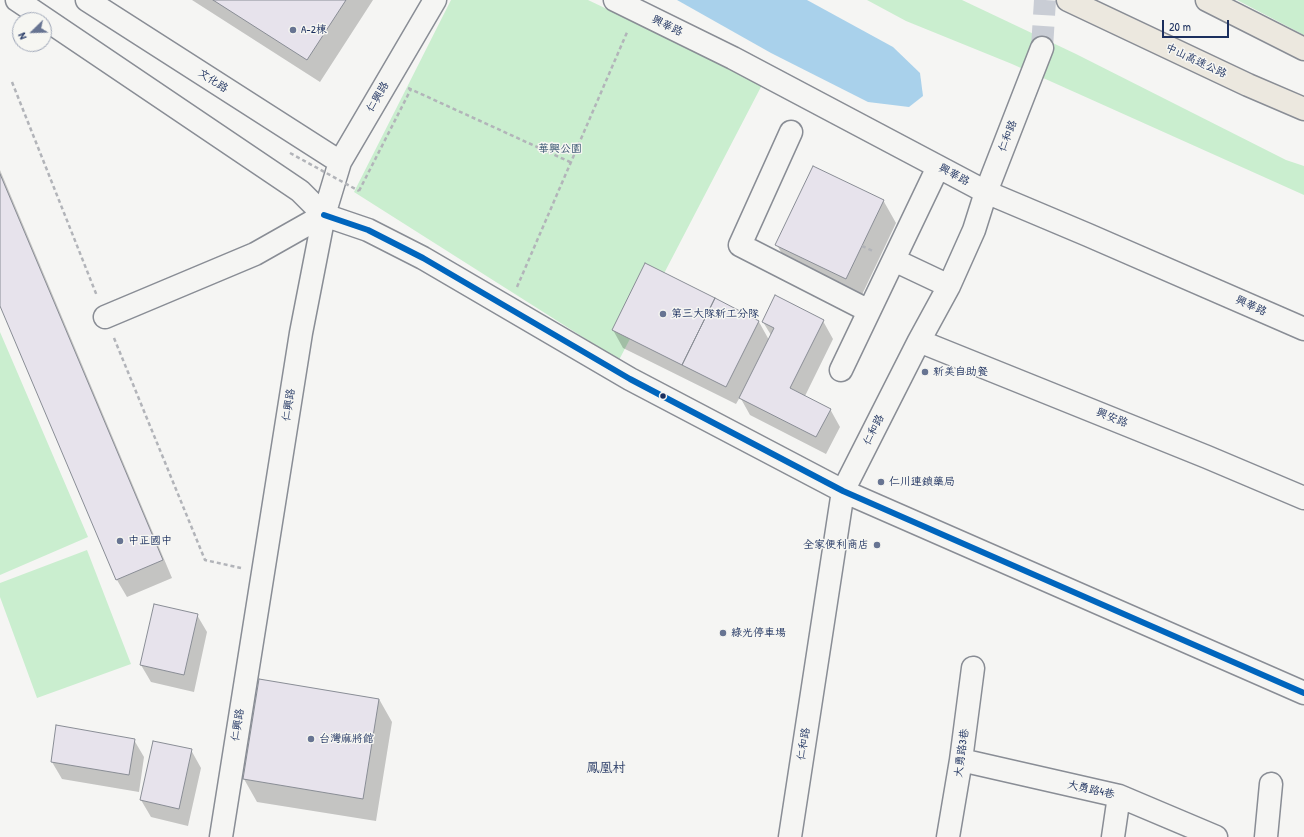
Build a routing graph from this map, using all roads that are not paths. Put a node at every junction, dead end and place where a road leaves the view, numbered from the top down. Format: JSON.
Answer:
{"nodes":[{"id":1,"x":17,"y":0,"type":"edge"},
{"id":2,"x":86,"y":0,"type":"edge"},
{"id":3,"x":435,"y":0,"type":"edge"},
{"id":4,"x":615,"y":0,"type":"edge"},
{"id":5,"x":1068,"y":0,"type":"edge"},
{"id":6,"x":1207,"y":0,"type":"edge"},
{"id":7,"x":1042,"y":48,"type":"tunnel mouth"},
{"id":8,"x":1304,"y":49,"type":"edge"},
{"id":9,"x":1304,"y":109,"type":"edge"},
{"id":10,"x":791,"y":132,"type":"dead end"},
{"id":11,"x":340,"y":162,"type":"junction"},
{"id":12,"x":938,"y":167,"type":"junction"},
{"id":13,"x":986,"y":192,"type":"junction"},
{"id":14,"x":324,"y":215,"type":"junction"},
{"id":15,"x":894,"y":260,"type":"junction"},
{"id":16,"x":949,"y":286,"type":"junction"},
{"id":17,"x":870,"y":311,"type":"junction"},
{"id":18,"x":105,"y":317,"type":"road end"},
{"id":19,"x":1304,"y":329,"type":"edge"},
{"id":20,"x":919,"y":341,"type":"junction"},
{"id":21,"x":841,"y":370,"type":"dead end"},
{"id":22,"x":843,"y":491,"type":"junction"},
{"id":23,"x":1304,"y":498,"type":"edge"},
{"id":24,"x":973,"y":668,"type":"dead end"},
{"id":25,"x":1304,"y":693,"type":"edge"},
{"id":26,"x":961,"y":760,"type":"junction"},
{"id":27,"x":1271,"y":784,"type":"dead end"},
{"id":28,"x":1119,"y":796,"type":"junction"},
{"id":29,"x":221,"y":837,"type":"edge"},
{"id":30,"x":790,"y":837,"type":"edge"},
{"id":31,"x":948,"y":837,"type":"edge"},
{"id":32,"x":1113,"y":837,"type":"edge"},
{"id":33,"x":1216,"y":837,"type":"edge"},
{"id":34,"x":1266,"y":837,"type":"edge"}],
"edges":[{"from":1,"to":14,"type":"street"},
{"from":2,"to":11,"type":"street","name":"文化路"},
{"from":3,"to":11,"type":"street","name":"仁興路"},
{"from":4,"to":12,"type":"street","name":"興華路"},
{"from":5,"to":9,"type":"highway","name":"中山高速公路"},
{"from":6,"to":8,"type":"highway"},
{"from":7,"to":13,"type":"street","name":"仁和路"},
{"from":10,"to":17,"type":"street"},
{"from":11,"to":14,"type":"street","name":"仁興路"},
{"from":12,"to":13,"type":"street","name":"興華路"},
{"from":12,"to":15,"type":"street"},
{"from":13,"to":16,"type":"street","name":"仁和路"},
{"from":13,"to":19,"type":"street","name":"興華路"},
{"from":14,"to":18,"type":"street"},
{"from":14,"to":22,"type":"street"},
{"from":14,"to":29,"type":"street","name":"仁興路"},
{"from":15,"to":16,"type":"street"},
{"from":15,"to":17,"type":"street"},
{"from":16,"to":20,"type":"street","name":"仁和路"},
{"from":17,"to":21,"type":"street"},
{"from":20,"to":22,"type":"street","name":"仁和路"},
{"from":20,"to":23,"type":"street","name":"興安路"},
{"from":22,"to":25,"type":"street"},
{"from":22,"to":30,"type":"street","name":"仁和路"},
{"from":24,"to":26,"type":"street","name":"大勇路3巷"},
{"from":26,"to":28,"type":"street","name":"大勇路4巷"},
{"from":26,"to":31,"type":"street","name":"大勇路3巷"},
{"from":27,"to":34,"type":"street"},
{"from":28,"to":32,"type":"street"},
{"from":28,"to":33,"type":"street","name":"大勇路4巷"}]}
